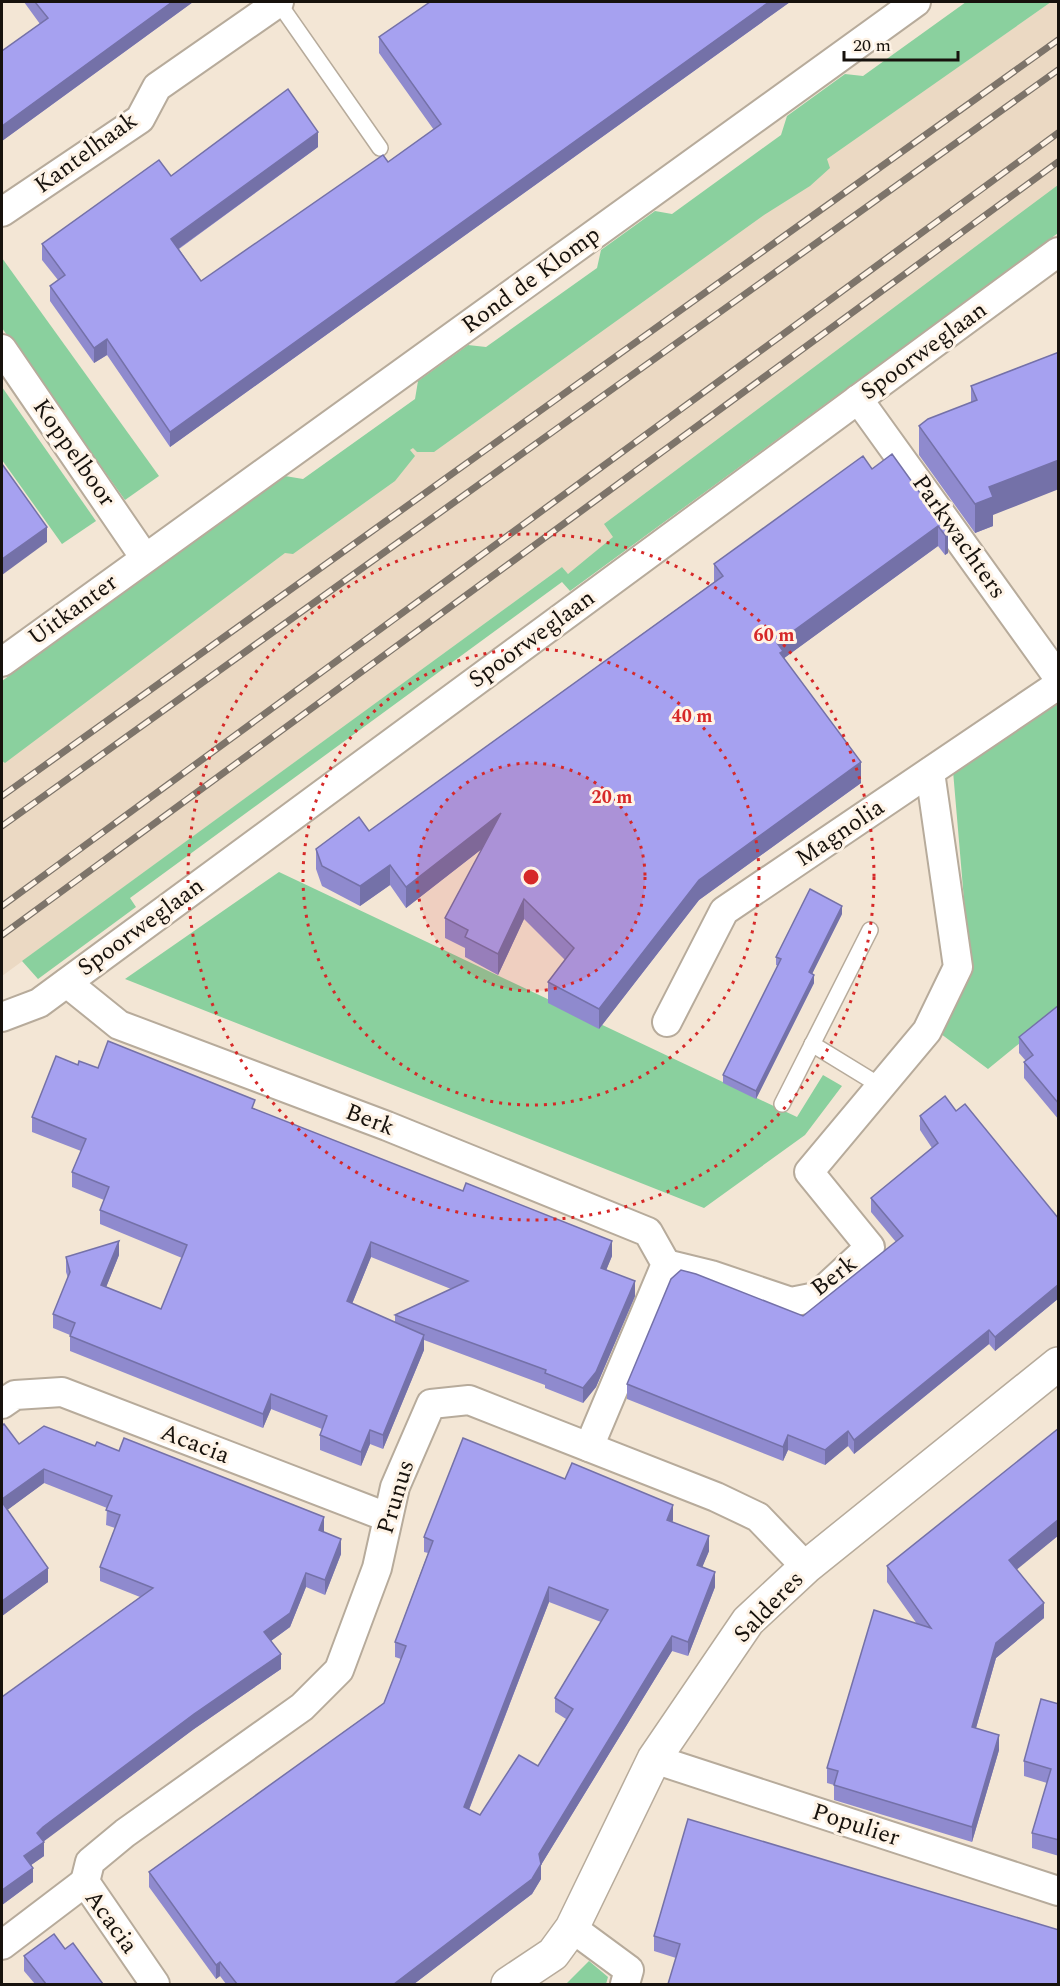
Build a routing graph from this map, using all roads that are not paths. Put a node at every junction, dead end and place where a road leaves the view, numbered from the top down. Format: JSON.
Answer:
{"nodes":[{"id":1,"x":278,"y":2,"type":"edge"},
{"id":2,"x":916,"y":2,"type":"edge"},
{"id":3,"x":380,"y":148,"type":"dead end"},
{"id":4,"x":2,"y":212,"type":"edge"},
{"id":5,"x":1059,"y":252,"type":"edge"},
{"id":6,"x":2,"y":349,"type":"edge"},
{"id":7,"x":858,"y":399,"type":"junction"},
{"id":8,"x":146,"y":558,"type":"junction"},
{"id":9,"x":2,"y":662,"type":"edge"},
{"id":10,"x":1059,"y":677,"type":"edge"},
{"id":11,"x":1059,"y":685,"type":"edge"},
{"id":12,"x":930,"y":772,"type":"junction"},
{"id":13,"x":870,"y":930,"type":"dead end"},
{"id":14,"x":67,"y":982,"type":"junction"},
{"id":15,"x":2,"y":1017,"type":"edge"},
{"id":16,"x":667,"y":1022,"type":"dead end"},
{"id":17,"x":813,"y":1044,"type":"junction"},
{"id":18,"x":879,"y":1085,"type":"junction"},
{"id":19,"x":782,"y":1104,"type":"dead end"},
{"id":20,"x":666,"y":1264,"type":"junction"},
{"id":21,"x":1059,"y":1364,"type":"edge"},
{"id":22,"x":2,"y":1404,"type":"edge"},
{"id":23,"x":589,"y":1447,"type":"junction"},
{"id":24,"x":387,"y":1517,"type":"junction"},
{"id":25,"x":806,"y":1567,"type":"junction"},
{"id":26,"x":654,"y":1759,"type":"junction"},
{"id":27,"x":85,"y":1882,"type":"junction"},
{"id":28,"x":1059,"y":1891,"type":"edge"},
{"id":29,"x":572,"y":1928,"type":"junction"},
{"id":30,"x":2,"y":1945,"type":"edge"},
{"id":31,"x":155,"y":1984,"type":"edge"},
{"id":32,"x":508,"y":1984,"type":"edge"},
{"id":33,"x":625,"y":1984,"type":"edge"}],
"edges":[{"from":1,"to":3,"type":"lane"},
{"from":1,"to":4,"type":"street","name":"Kantelhaak"},
{"from":2,"to":8,"type":"street","name":"Rond de Klomp"},
{"from":5,"to":7,"type":"street","name":"Spoorweglaan"},
{"from":6,"to":8,"type":"street","name":"Koppelboor"},
{"from":7,"to":10,"type":"street","name":"Parkwachters"},
{"from":7,"to":14,"type":"street","name":"Spoorweglaan"},
{"from":8,"to":9,"type":"street","name":"Uitkanter"},
{"from":11,"to":12,"type":"street","name":"Magnolia"},
{"from":12,"to":16,"type":"street","name":"Magnolia"},
{"from":12,"to":18,"type":"street","name":"Berk"},
{"from":13,"to":17,"type":"lane"},
{"from":14,"to":15,"type":"street","name":"Spoorweglaan"},
{"from":14,"to":20,"type":"street","name":"Berk"},
{"from":17,"to":18,"type":"lane"},
{"from":17,"to":19,"type":"lane"},
{"from":18,"to":20,"type":"street","name":"Berk"},
{"from":20,"to":23,"type":"street"},
{"from":21,"to":25,"type":"street","name":"Salderes"},
{"from":22,"to":24,"type":"street","name":"Acacia"},
{"from":23,"to":24,"type":"street","name":"Prunus"},
{"from":23,"to":25,"type":"street","name":"Prunus"},
{"from":24,"to":27,"type":"street","name":"Prunus"},
{"from":25,"to":26,"type":"street","name":"Salderes"},
{"from":26,"to":28,"type":"street","name":"Populier"},
{"from":26,"to":29,"type":"street","name":"Salderes"},
{"from":27,"to":30,"type":"street","name":"Acacia"},
{"from":27,"to":31,"type":"street","name":"Acacia"},
{"from":29,"to":32,"type":"street","name":"Salderes"},
{"from":29,"to":33,"type":"street"}]}
